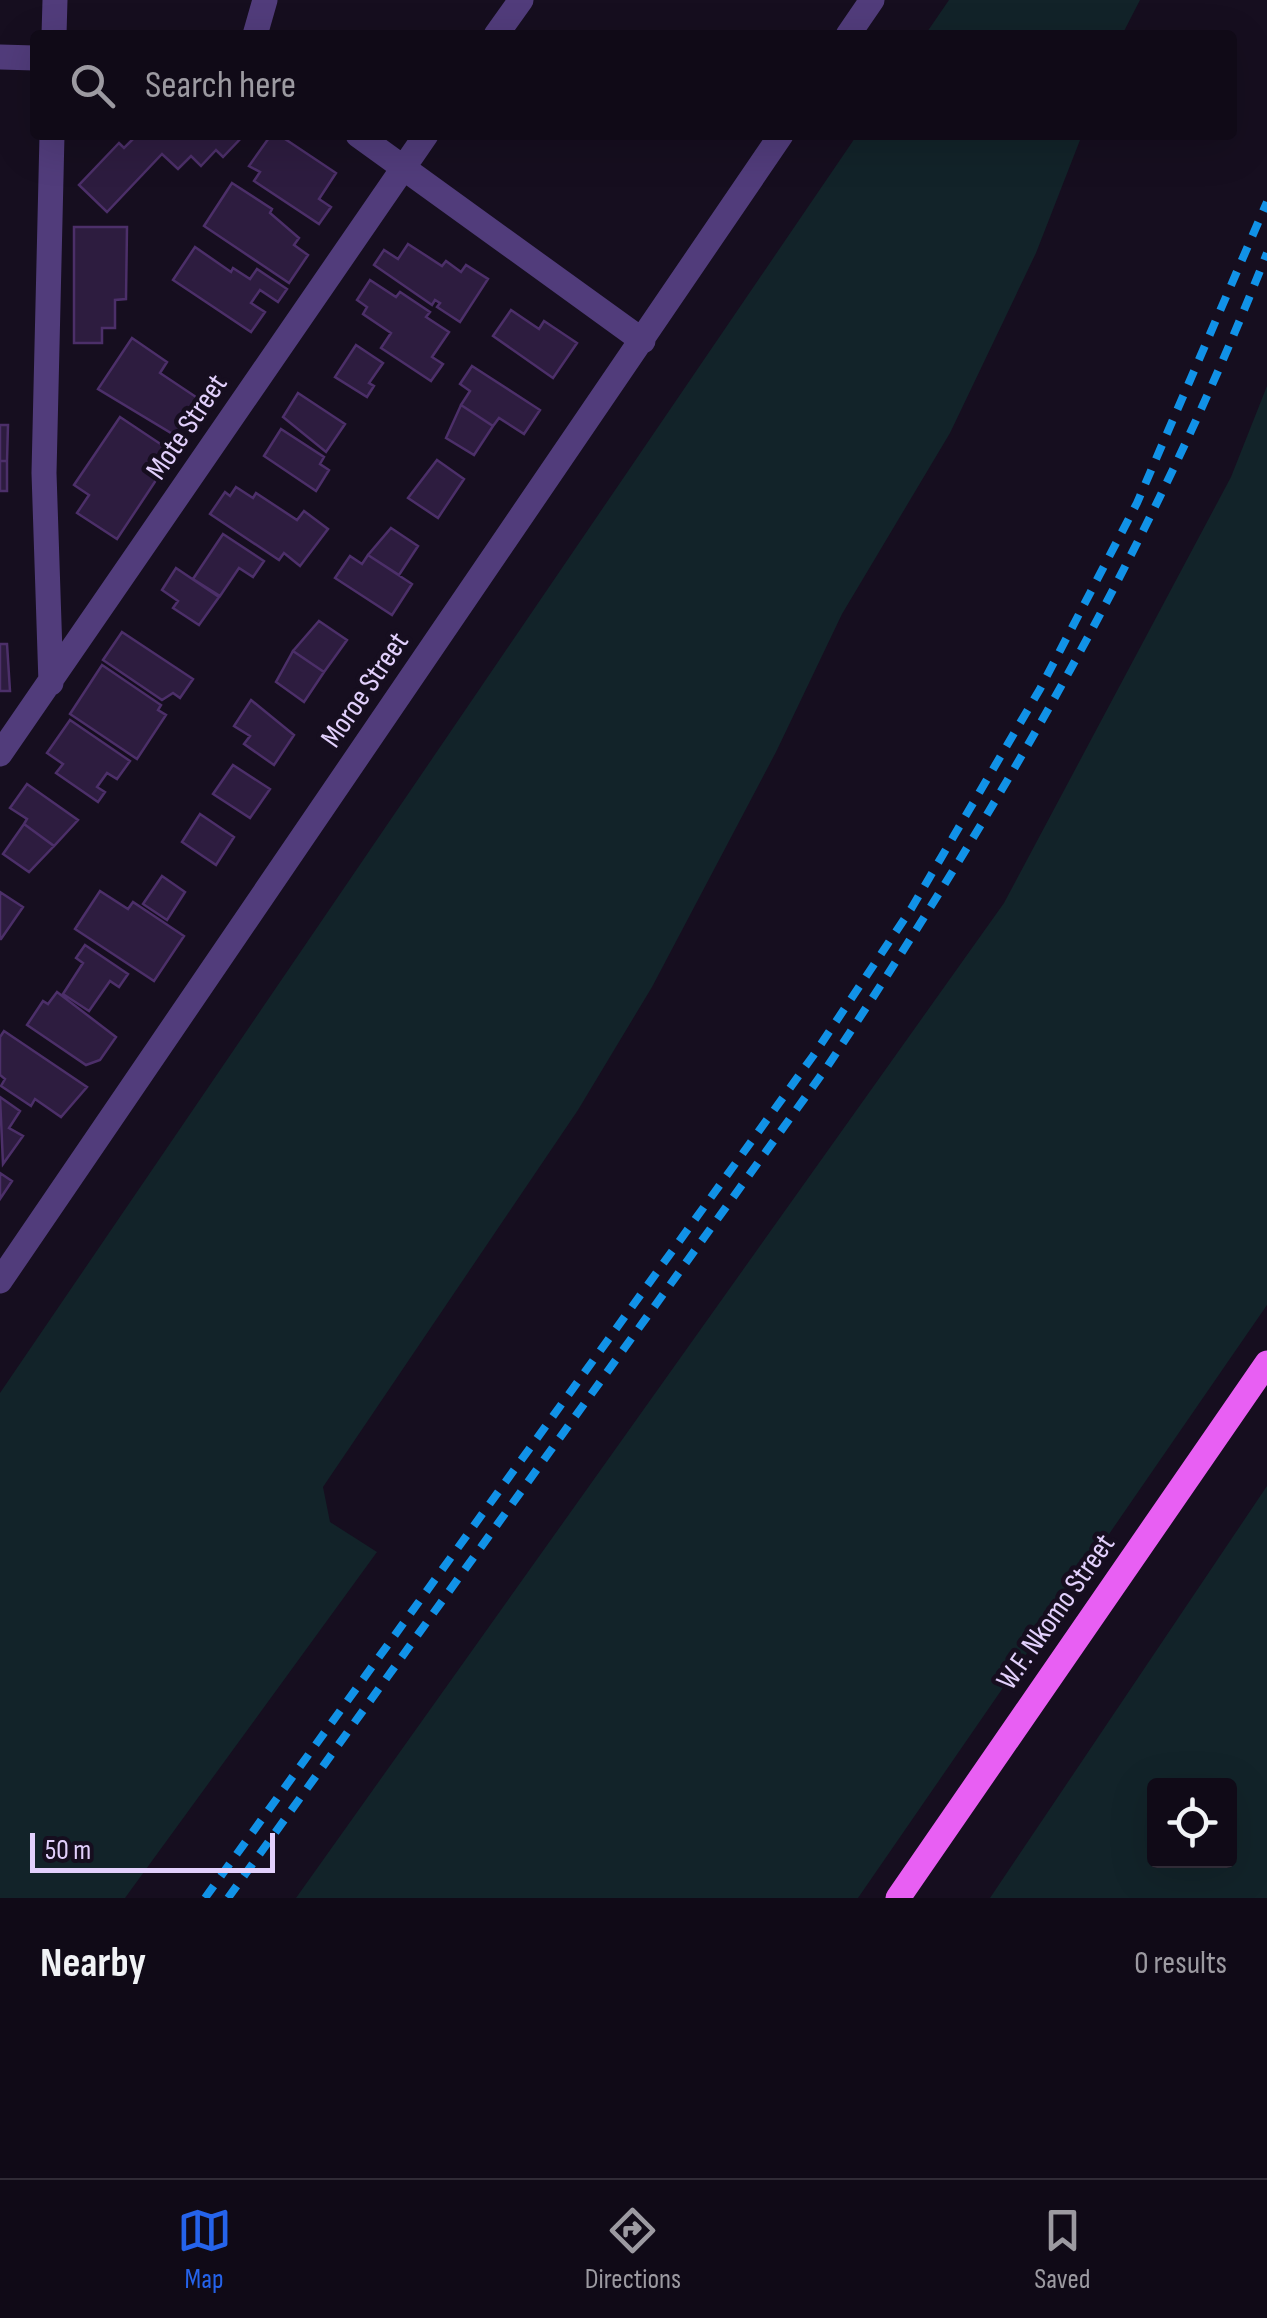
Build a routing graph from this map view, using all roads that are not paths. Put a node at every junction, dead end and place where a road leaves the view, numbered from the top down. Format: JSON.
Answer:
{"nodes":[{"id":1,"x":55,"y":0,"type":"edge"},
{"id":2,"x":265,"y":0,"type":"edge"},
{"id":3,"x":521,"y":0,"type":"edge"},
{"id":4,"x":872,"y":0,"type":"edge"},
{"id":5,"x":54,"y":30,"type":"edge"},
{"id":6,"x":256,"y":30,"type":"edge"},
{"id":7,"x":500,"y":30,"type":"edge"},
{"id":8,"x":851,"y":30,"type":"edge"},
{"id":9,"x":0,"y":57,"type":"edge"},
{"id":10,"x":30,"y":58,"type":"edge"},
{"id":11,"x":52,"y":140,"type":"edge"},
{"id":12,"x":365,"y":140,"type":"edge"},
{"id":13,"x":422,"y":140,"type":"edge"},
{"id":14,"x":778,"y":140,"type":"edge"},
{"id":15,"x":404,"y":166,"type":"junction"},
{"id":16,"x":643,"y":341,"type":"junction"},
{"id":17,"x":51,"y":683,"type":"junction"},
{"id":18,"x":0,"y":754,"type":"edge"},
{"id":19,"x":0,"y":1281,"type":"edge"},
{"id":20,"x":1267,"y":1363,"type":"edge"},
{"id":21,"x":898,"y":1898,"type":"edge"}],
"edges":[{"from":1,"to":5,"type":"street"},
{"from":2,"to":6,"type":"street"},
{"from":3,"to":7,"type":"street"},
{"from":4,"to":8,"type":"street"},
{"from":9,"to":10,"type":"street"},
{"from":11,"to":17,"type":"street"},
{"from":12,"to":15,"type":"street"},
{"from":13,"to":15,"type":"street","name":"Mote Street"},
{"from":14,"to":16,"type":"street","name":"Moroe Street"},
{"from":15,"to":16,"type":"street"},
{"from":15,"to":17,"type":"street","name":"Mote Street"},
{"from":16,"to":19,"type":"street","name":"Moroe Street"},
{"from":17,"to":18,"type":"street","name":"Mote Street"},
{"from":20,"to":21,"type":"main road","name":"W.F. Nkomo Street"}]}
